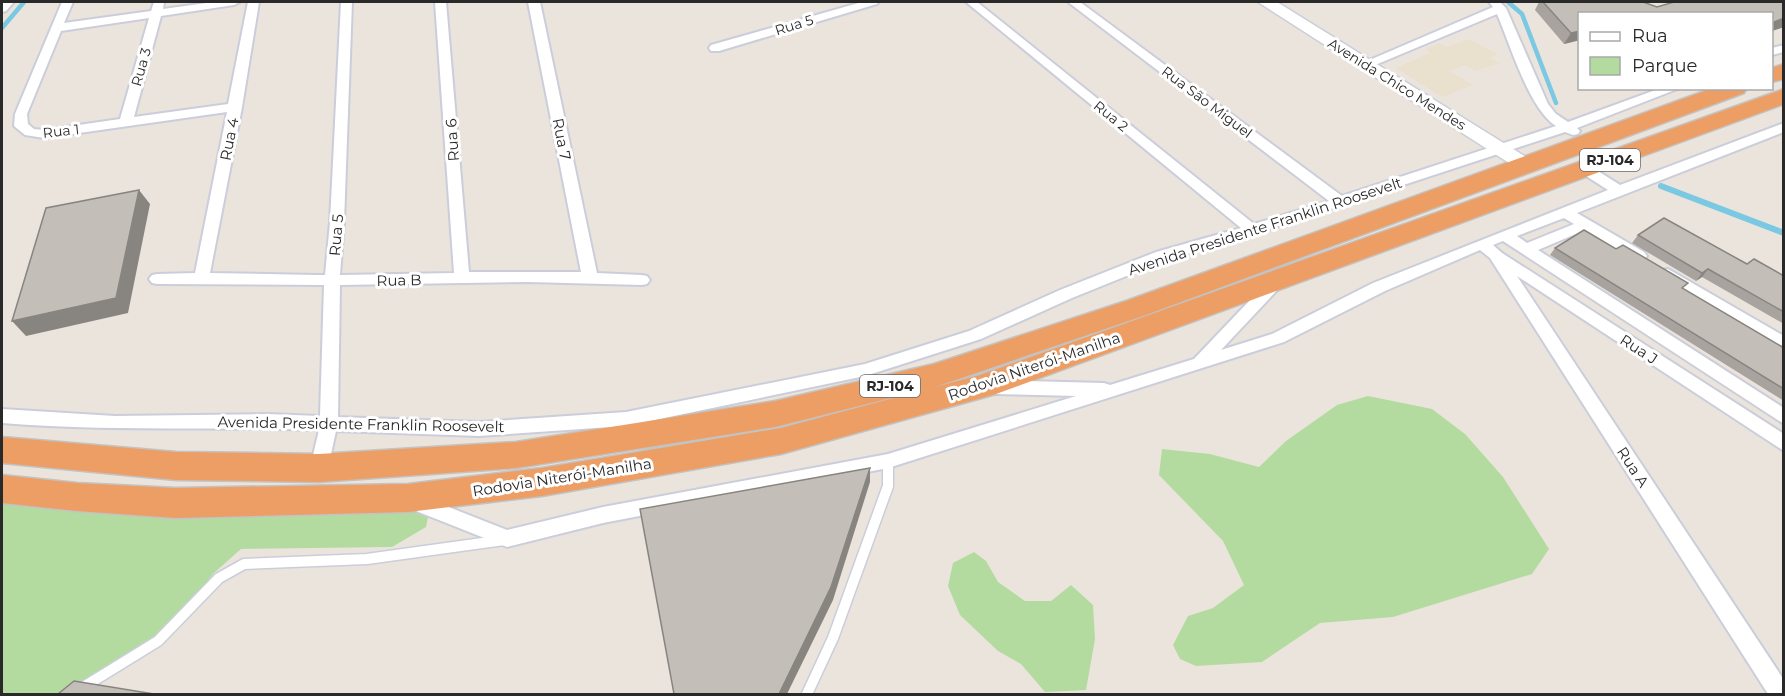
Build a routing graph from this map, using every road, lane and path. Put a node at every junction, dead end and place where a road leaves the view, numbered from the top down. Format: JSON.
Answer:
{"nodes":[{"id":1,"x":8,"y":2,"type":"edge"},
{"id":2,"x":67,"y":2,"type":"edge"},
{"id":3,"x":234,"y":2,"type":"edge"},
{"id":4,"x":254,"y":2,"type":"edge"},
{"id":5,"x":346,"y":2,"type":"edge"},
{"id":6,"x":441,"y":2,"type":"edge"},
{"id":7,"x":534,"y":2,"type":"edge"},
{"id":8,"x":820,"y":2,"type":"edge"},
{"id":9,"x":873,"y":2,"type":"edge"},
{"id":10,"x":970,"y":2,"type":"edge"},
{"id":11,"x":1073,"y":2,"type":"edge"},
{"id":12,"x":1266,"y":2,"type":"edge"},
{"id":13,"x":1497,"y":5,"type":"edge"},
{"id":14,"x":158,"y":7,"type":"edge"},
{"id":15,"x":2,"y":9,"type":"edge"},
{"id":16,"x":832,"y":13,"type":"junction"},
{"id":17,"x":56,"y":28,"type":"junction"},
{"id":18,"x":716,"y":48,"type":"dead end"},
{"id":19,"x":1364,"y":64,"type":"junction"},
{"id":20,"x":1671,"y":90,"type":"edge"},
{"id":21,"x":1731,"y":90,"type":"edge"},
{"id":22,"x":1784,"y":96,"type":"edge"},
{"id":23,"x":236,"y":107,"type":"junction"},
{"id":24,"x":126,"y":123,"type":"junction"},
{"id":25,"x":1784,"y":127,"type":"edge"},
{"id":26,"x":1580,"y":146,"type":"junction"},
{"id":27,"x":1503,"y":150,"type":"junction"},
{"id":28,"x":1527,"y":166,"type":"junction"},
{"id":29,"x":1619,"y":191,"type":"junction"},
{"id":30,"x":1340,"y":202,"type":"junction"},
{"id":31,"x":1565,"y":212,"type":"junction"},
{"id":32,"x":1586,"y":224,"type":"junction"},
{"id":33,"x":1252,"y":230,"type":"junction"},
{"id":34,"x":1506,"y":236,"type":"junction"},
{"id":35,"x":1489,"y":249,"type":"junction"},
{"id":36,"x":1526,"y":249,"type":"junction"},
{"id":37,"x":202,"y":277,"type":"junction"},
{"id":38,"x":590,"y":277,"type":"junction"},
{"id":39,"x":157,"y":279,"type":"dead end"},
{"id":40,"x":462,"y":279,"type":"junction"},
{"id":41,"x":332,"y":280,"type":"junction"},
{"id":42,"x":642,"y":280,"type":"dead end"},
{"id":43,"x":1277,"y":281,"type":"junction"},
{"id":44,"x":1784,"y":344,"type":"edge"},
{"id":45,"x":982,"y":360,"type":"junction"},
{"id":46,"x":1198,"y":364,"type":"junction"},
{"id":47,"x":1117,"y":390,"type":"junction"},
{"id":48,"x":2,"y":416,"type":"edge"},
{"id":49,"x":1784,"y":417,"type":"edge"},
{"id":50,"x":329,"y":424,"type":"junction"},
{"id":51,"x":1784,"y":444,"type":"edge"},
{"id":52,"x":2,"y":450,"type":"edge"},
{"id":53,"x":888,"y":461,"type":"junction"},
{"id":54,"x":319,"y":468,"type":"junction"},
{"id":55,"x":2,"y":489,"type":"edge"},
{"id":56,"x":408,"y":498,"type":"junction"},
{"id":57,"x":507,"y":539,"type":"junction"},
{"id":58,"x":72,"y":694,"type":"edge"},
{"id":59,"x":807,"y":694,"type":"edge"},
{"id":60,"x":1780,"y":694,"type":"edge"}],
"edges":[{"from":1,"to":15,"type":"street"},
{"from":2,"to":17,"type":"street","name":"Rua 1"},
{"from":3,"to":14,"type":"street"},
{"from":4,"to":23,"type":"street","name":"Rua 4"},
{"from":5,"to":41,"type":"street","name":"Rua 5"},
{"from":6,"to":40,"type":"street","name":"Rua 6"},
{"from":7,"to":38,"type":"street","name":"Rua 7"},
{"from":8,"to":16,"type":"street"},
{"from":9,"to":16,"type":"street","name":"Rua 5"},
{"from":10,"to":33,"type":"street","name":"Rua 2"},
{"from":11,"to":30,"type":"street","name":"Rua São Miguel"},
{"from":12,"to":19,"type":"street","name":"Avenida Chico Mendes"},
{"from":13,"to":19,"type":"street"},
{"from":13,"to":26,"type":"street"},
{"from":14,"to":17,"type":"street"},
{"from":14,"to":24,"type":"street","name":"Rua 3"},
{"from":16,"to":18,"type":"street","name":"Rua 5"},
{"from":17,"to":24,"type":"street","name":"Rua 1"},
{"from":19,"to":27,"type":"street","name":"Avenida Chico Mendes"},
{"from":20,"to":26,"type":"street","name":"Avenida Presidente Franklin Roosevelt"},
{"from":21,"to":26,"type":"highway","name":"Rodovia Niterói-Manilha","number":"RJ-104"},
{"from":22,"to":26,"type":"highway","name":"Rodovia Niterói-Manilha","number":"RJ-104"},
{"from":23,"to":24,"type":"street","name":"Rua 1"},
{"from":23,"to":37,"type":"street","name":"Rua 4"},
{"from":25,"to":29,"type":"street"},
{"from":26,"to":27,"type":"street","name":"Avenida Presidente Franklin Roosevelt"},
{"from":26,"to":28,"type":"highway","name":"Rodovia Niterói-Manilha","number":"RJ-104"},
{"from":26,"to":29,"type":"street"},
{"from":26,"to":43,"type":"highway","name":"Rodovia Niterói-Manilha","number":"RJ-104"},
{"from":27,"to":28,"type":"street","name":"Avenida Chico Mendes"},
{"from":27,"to":30,"type":"street","name":"Avenida Presidente Franklin Roosevelt"},
{"from":28,"to":45,"type":"highway","name":"Rodovia Niterói-Manilha","number":"RJ-104"},
{"from":29,"to":31,"type":"street"},
{"from":30,"to":33,"type":"street","name":"Avenida Presidente Franklin Roosevelt"},
{"from":31,"to":32,"type":"street"},
{"from":31,"to":34,"type":"street"},
{"from":32,"to":36,"type":"street"},
{"from":32,"to":44,"type":"street"},
{"from":33,"to":45,"type":"street","name":"Avenida Presidente Franklin Roosevelt"},
{"from":34,"to":35,"type":"street"},
{"from":34,"to":36,"type":"street"},
{"from":35,"to":46,"type":"street"},
{"from":35,"to":51,"type":"street","name":"Rua J"},
{"from":35,"to":60,"type":"street","name":"Rua A"},
{"from":36,"to":49,"type":"street"},
{"from":37,"to":39,"type":"street","name":"Rua B"},
{"from":37,"to":41,"type":"street","name":"Rua B"},
{"from":38,"to":40,"type":"street","name":"Rua B"},
{"from":38,"to":42,"type":"street","name":"Rua B"},
{"from":40,"to":41,"type":"street","name":"Rua B"},
{"from":41,"to":50,"type":"street","name":"Rua 5"},
{"from":43,"to":45,"type":"highway","name":"Rodovia Niterói-Manilha","number":"RJ-104"},
{"from":43,"to":46,"type":"street"},
{"from":45,"to":47,"type":"street"},
{"from":45,"to":50,"type":"street","name":"Avenida Presidente Franklin Roosevelt"},
{"from":45,"to":54,"type":"highway","name":"Rodovia Niterói-Manilha","number":"RJ-104"},
{"from":45,"to":56,"type":"highway","name":"Rodovia Niterói-Manilha","number":"RJ-104"},
{"from":46,"to":47,"type":"street"},
{"from":47,"to":53,"type":"street"},
{"from":48,"to":50,"type":"street","name":"Avenida Presidente Franklin Roosevelt"},
{"from":50,"to":54,"type":"street","name":"Rua 5"},
{"from":52,"to":54,"type":"highway","name":"Rodovia Niterói-Manilha","number":"RJ-104"},
{"from":53,"to":57,"type":"street"},
{"from":53,"to":59,"type":"lane"},
{"from":55,"to":56,"type":"highway","name":"Rodovia Niterói-Manilha","number":"RJ-104"},
{"from":56,"to":57,"type":"street"},
{"from":57,"to":58,"type":"lane"}]}
